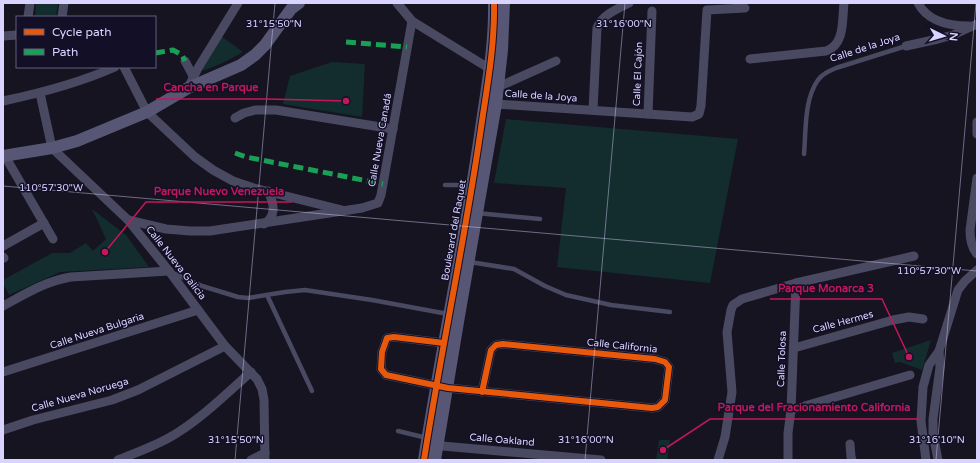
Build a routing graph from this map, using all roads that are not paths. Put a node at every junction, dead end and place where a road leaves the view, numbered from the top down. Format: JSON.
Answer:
{"nodes":[{"id":1,"x":30,"y":3,"type":"edge"},
{"id":2,"x":64,"y":3,"type":"edge"},
{"id":3,"x":238,"y":3,"type":"edge"},
{"id":4,"x":299,"y":3,"type":"edge"},
{"id":5,"x":397,"y":3,"type":"edge"},
{"id":6,"x":494,"y":3,"type":"edge"},
{"id":7,"x":504,"y":3,"type":"edge"},
{"id":8,"x":629,"y":3,"type":"edge"},
{"id":9,"x":844,"y":3,"type":"edge"},
{"id":10,"x":918,"y":3,"type":"edge"},
{"id":11,"x":707,"y":7,"type":"edge"},
{"id":12,"x":745,"y":8,"type":"dead end"},
{"id":13,"x":652,"y":11,"type":"dead end"},
{"id":14,"x":28,"y":16,"type":"edge"},
{"id":15,"x":62,"y":16,"type":"edge"},
{"id":16,"x":412,"y":21,"type":"junction"},
{"id":17,"x":974,"y":25,"type":"edge"},
{"id":18,"x":16,"y":35,"type":"edge"},
{"id":19,"x":3,"y":36,"type":"edge"},
{"id":20,"x":906,"y":46,"type":"joint"},
{"id":21,"x":750,"y":59,"type":"dead end"},
{"id":22,"x":184,"y":60,"type":"dead end"},
{"id":23,"x":556,"y":61,"type":"dead end"},
{"id":24,"x":112,"y":68,"type":"edge"},
{"id":25,"x":125,"y":68,"type":"edge"},
{"id":26,"x":494,"y":72,"type":"junction"},
{"id":27,"x":193,"y":76,"type":"junction"},
{"id":28,"x":188,"y":88,"type":"junction"},
{"id":29,"x":498,"y":88,"type":"junction"},
{"id":30,"x":40,"y":93,"type":"junction"},
{"id":31,"x":3,"y":101,"type":"edge"},
{"id":32,"x":496,"y":104,"type":"junction"},
{"id":33,"x":593,"y":110,"type":"junction"},
{"id":34,"x":147,"y":112,"type":"junction"},
{"id":35,"x":648,"y":114,"type":"junction"},
{"id":36,"x":235,"y":118,"type":"dead end"},
{"id":37,"x":977,"y":122,"type":"edge"},
{"id":38,"x":393,"y":129,"type":"junction"},
{"id":39,"x":977,"y":134,"type":"edge"},
{"id":40,"x":52,"y":148,"type":"junction"},
{"id":41,"x":804,"y":154,"type":"dead end"},
{"id":42,"x":4,"y":156,"type":"edge"},
{"id":43,"x":977,"y":178,"type":"edge"},
{"id":44,"x":445,"y":185,"type":"dead end"},
{"id":45,"x":472,"y":187,"type":"junction"},
{"id":46,"x":268,"y":191,"type":"junction"},
{"id":47,"x":345,"y":210,"type":"junction"},
{"id":48,"x":477,"y":212,"type":"junction"},
{"id":49,"x":540,"y":219,"type":"dead end"},
{"id":50,"x":128,"y":220,"type":"junction"},
{"id":51,"x":44,"y":223,"type":"junction"},
{"id":52,"x":264,"y":224,"type":"junction"},
{"id":53,"x":53,"y":240,"type":"dead end"},
{"id":54,"x":3,"y":246,"type":"edge"},
{"id":55,"x":977,"y":254,"type":"edge"},
{"id":56,"x":914,"y":256,"type":"dead end"},
{"id":57,"x":468,"y":262,"type":"junction"},
{"id":58,"x":977,"y":270,"type":"edge"},
{"id":59,"x":169,"y":271,"type":"junction"},
{"id":60,"x":796,"y":283,"type":"junction"},
{"id":61,"x":267,"y":295,"type":"junction"},
{"id":62,"x":3,"y":306,"type":"edge"},
{"id":63,"x":198,"y":310,"type":"junction"},
{"id":64,"x":670,"y":312,"type":"dead end"},
{"id":65,"x":454,"y":315,"type":"junction"},
{"id":66,"x":923,"y":319,"type":"dead end"},
{"id":67,"x":444,"y":343,"type":"junction"},
{"id":68,"x":225,"y":346,"type":"junction"},
{"id":69,"x":794,"y":348,"type":"junction"},
{"id":70,"x":939,"y":351,"type":"junction"},
{"id":71,"x":3,"y":372,"type":"edge"},
{"id":72,"x":251,"y":372,"type":"junction"},
{"id":73,"x":910,"y":375,"type":"dead end"},
{"id":74,"x":442,"y":387,"type":"junction"},
{"id":75,"x":312,"y":391,"type":"dead end"},
{"id":76,"x":482,"y":392,"type":"junction"},
{"id":77,"x":791,"y":410,"type":"junction"},
{"id":78,"x":3,"y":430,"type":"edge"},
{"id":79,"x":398,"y":431,"type":"dead end"},
{"id":80,"x":430,"y":443,"type":"junction"},
{"id":81,"x":850,"y":444,"type":"dead end"},
{"id":82,"x":265,"y":456,"type":"edge"},
{"id":83,"x":118,"y":460,"type":"edge"},
{"id":84,"x":251,"y":460,"type":"edge"},
{"id":85,"x":424,"y":460,"type":"edge"},
{"id":86,"x":435,"y":460,"type":"edge"},
{"id":87,"x":601,"y":460,"type":"edge"},
{"id":88,"x":718,"y":460,"type":"edge"},
{"id":89,"x":788,"y":460,"type":"edge"},
{"id":90,"x":852,"y":460,"type":"edge"},
{"id":91,"x":926,"y":460,"type":"edge"},
{"id":92,"x":938,"y":460,"type":"edge"}],
"edges":[{"from":1,"to":14,"type":"street"},
{"from":2,"to":15,"type":"street"},
{"from":3,"to":27,"type":"street"},
{"from":4,"to":28,"type":"street"},
{"from":5,"to":16,"type":"street"},
{"from":6,"to":26,"type":"street","name":"Boulevard del Raquet"},
{"from":7,"to":26,"type":"street","name":"Boulevard del Raquet"},
{"from":8,"to":33,"type":"street"},
{"from":9,"to":21,"type":"street"},
{"from":10,"to":17,"type":"street"},
{"from":11,"to":12,"type":"street"},
{"from":11,"to":35,"type":"street","name":"Calle de la Joya"},
{"from":13,"to":35,"type":"street","name":"Calle El Cajón"},
{"from":16,"to":26,"type":"street"},
{"from":16,"to":38,"type":"street","name":"Calle Nueva Canadá"},
{"from":17,"to":20,"type":"street","name":"Calle de la Joya"},
{"from":18,"to":19,"type":"street"},
{"from":20,"to":41,"type":"lane","name":"Calle de la Joya"},
{"from":22,"to":27,"type":"street"},
{"from":23,"to":29,"type":"street"},
{"from":24,"to":30,"type":"street"},
{"from":25,"to":34,"type":"street"},
{"from":26,"to":29,"type":"street","name":"Boulevard del Raquet"},
{"from":26,"to":45,"type":"street","name":"Boulevard del Raquet"},
{"from":27,"to":28,"type":"street"},
{"from":28,"to":34,"type":"street"},
{"from":29,"to":32,"type":"street","name":"Boulevard del Raquet"},
{"from":30,"to":31,"type":"street"},
{"from":30,"to":40,"type":"street"},
{"from":32,"to":33,"type":"street","name":"Calle de la Joya"},
{"from":32,"to":48,"type":"street","name":"Boulevard del Raquet"},
{"from":33,"to":35,"type":"street","name":"Calle de la Joya"},
{"from":34,"to":40,"type":"street"},
{"from":34,"to":46,"type":"street"},
{"from":36,"to":38,"type":"street"},
{"from":37,"to":39,"type":"street"},
{"from":38,"to":47,"type":"street","name":"Calle Nueva Canadá"},
{"from":40,"to":42,"type":"street"},
{"from":40,"to":50,"type":"street","name":"Calle Nueva Galicia"},
{"from":42,"to":51,"type":"street"},
{"from":43,"to":55,"type":"street"},
{"from":44,"to":45,"type":"lane"},
{"from":45,"to":65,"type":"street","name":"Boulevard del Raquet"},
{"from":46,"to":47,"type":"street"},
{"from":46,"to":52,"type":"street"},
{"from":47,"to":52,"type":"street","name":"Calle Nueva Canadá"},
{"from":48,"to":49,"type":"lane"},
{"from":48,"to":57,"type":"street","name":"Boulevard del Raquet"},
{"from":50,"to":52,"type":"street","name":"Calle Nueva Canadá"},
{"from":50,"to":59,"type":"street","name":"Calle Nueva Galicia"},
{"from":51,"to":53,"type":"street"},
{"from":51,"to":54,"type":"street"},
{"from":56,"to":60,"type":"street"},
{"from":57,"to":64,"type":"lane"},
{"from":57,"to":65,"type":"street","name":"Boulevard del Raquet"},
{"from":58,"to":70,"type":"street"},
{"from":59,"to":61,"type":"lane"},
{"from":59,"to":62,"type":"street"},
{"from":59,"to":63,"type":"street","name":"Calle Nueva Galicia"},
{"from":60,"to":69,"type":"street","name":"Calle Tolosa"},
{"from":60,"to":88,"type":"street"},
{"from":61,"to":65,"type":"lane"},
{"from":61,"to":75,"type":"lane"},
{"from":63,"to":68,"type":"street","name":"Calle Nueva Galicia"},
{"from":63,"to":71,"type":"street","name":"Calle Nueva Bulgaria"},
{"from":65,"to":67,"type":"street","name":"Boulevard del Raquet"},
{"from":65,"to":74,"type":"street","name":"Boulevard del Raquet"},
{"from":66,"to":69,"type":"street","name":"Calle Hermes"},
{"from":67,"to":74,"type":"street","name":"Boulevard del Raquet"},
{"from":67,"to":74,"type":"street","name":"Calle California"},
{"from":68,"to":72,"type":"street","name":"Calle Nueva Galicia"},
{"from":68,"to":78,"type":"street","name":"Calle Nueva Noruega"},
{"from":69,"to":77,"type":"street","name":"Calle Tolosa"},
{"from":70,"to":91,"type":"street"},
{"from":70,"to":92,"type":"street"},
{"from":72,"to":82,"type":"street","name":"Calle Nueva Galicia"},
{"from":72,"to":83,"type":"street"},
{"from":73,"to":77,"type":"street"},
{"from":74,"to":76,"type":"street","name":"Calle California"},
{"from":74,"to":80,"type":"street","name":"Boulevard del Raquet"},
{"from":76,"to":76,"type":"street","name":"Calle California"},
{"from":77,"to":89,"type":"street","name":"Calle Tolosa"},
{"from":79,"to":80,"type":"lane"},
{"from":80,"to":85,"type":"street","name":"Boulevard del Raquet"},
{"from":80,"to":86,"type":"street","name":"Boulevard del Raquet"},
{"from":80,"to":87,"type":"street","name":"Calle Oakland"},
{"from":81,"to":90,"type":"street"},
{"from":82,"to":84,"type":"street"}]}
